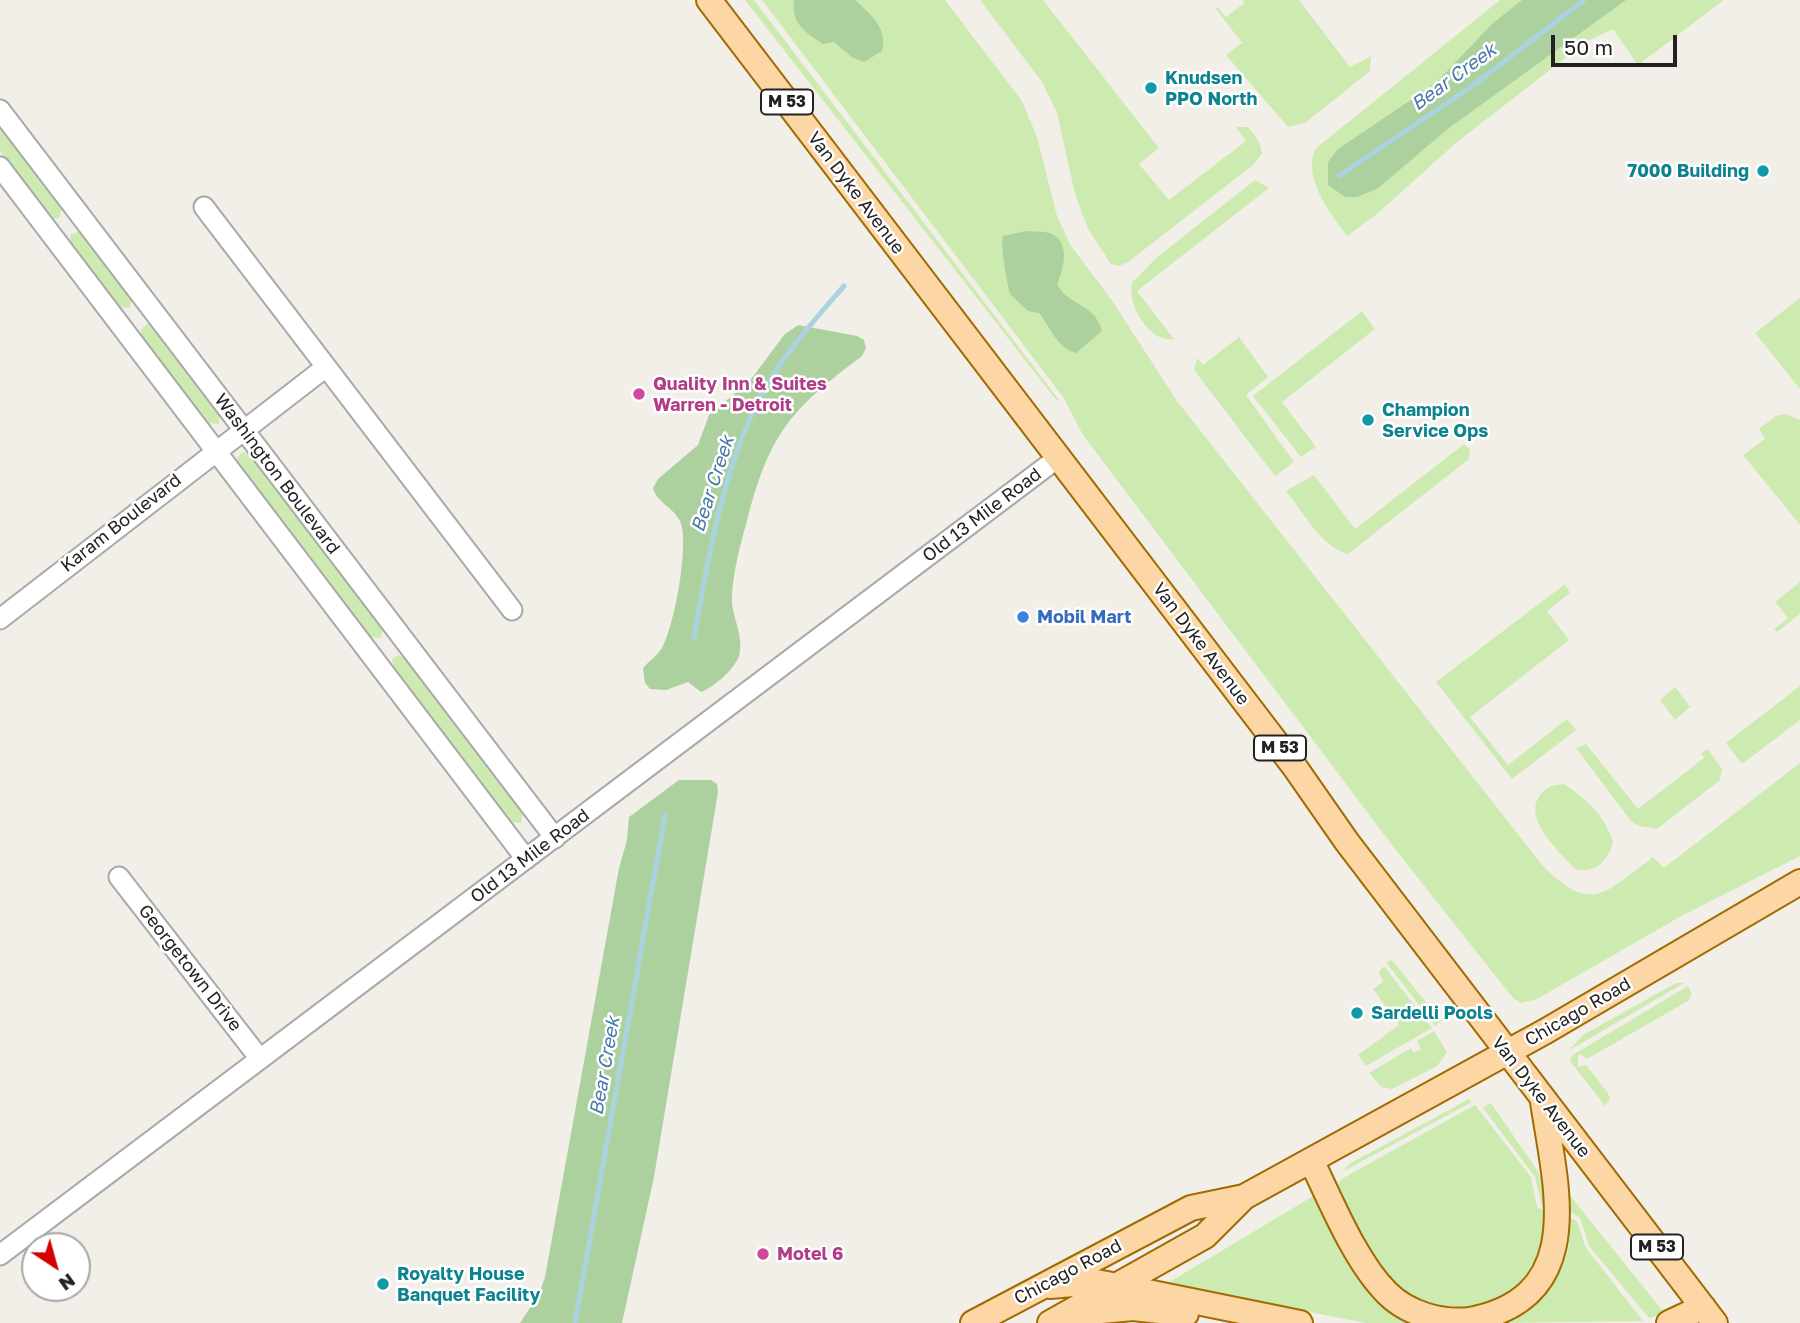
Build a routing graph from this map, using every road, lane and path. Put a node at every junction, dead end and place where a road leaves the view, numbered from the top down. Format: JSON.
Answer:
{"nodes":[{"id":1,"x":709,"y":0,"type":"edge"},
{"id":2,"x":0,"y":110,"type":"edge"},
{"id":3,"x":0,"y":167,"type":"edge"},
{"id":4,"x":204,"y":207,"type":"dead end"},
{"id":5,"x":326,"y":367,"type":"junction"},
{"id":6,"x":243,"y":429,"type":"junction"},
{"id":7,"x":215,"y":450,"type":"junction"},
{"id":8,"x":1059,"y":457,"type":"junction"},
{"id":9,"x":512,"y":610,"type":"dead end"},
{"id":10,"x":0,"y":619,"type":"edge"},
{"id":11,"x":555,"y":838,"type":"junction"},
{"id":12,"x":526,"y":859,"type":"junction"},
{"id":13,"x":119,"y":877,"type":"dead end"},
{"id":14,"x":1800,"y":882,"type":"edge"},
{"id":15,"x":1506,"y":1053,"type":"junction"},
{"id":16,"x":260,"y":1059,"type":"junction"},
{"id":17,"x":1542,"y":1098,"type":"junction"},
{"id":18,"x":1311,"y":1160,"type":"junction"},
{"id":19,"x":1244,"y":1197,"type":"junction"},
{"id":20,"x":0,"y":1255,"type":"edge"},
{"id":21,"x":1118,"y":1286,"type":"junction"},
{"id":22,"x":1039,"y":1288,"type":"junction"},
{"id":23,"x":1709,"y":1315,"type":"edge"},
{"id":24,"x":1058,"y":1319,"type":"edge"},
{"id":25,"x":973,"y":1323,"type":"edge"},
{"id":26,"x":1227,"y":1323,"type":"edge"},
{"id":27,"x":1300,"y":1323,"type":"edge"},
{"id":28,"x":1669,"y":1323,"type":"edge"}],
"edges":[{"from":1,"to":8,"type":"main road","name":"Van Dyke Avenue","number":"M 53"},
{"from":2,"to":6,"type":"street","name":"Washington Boulevard"},
{"from":3,"to":7,"type":"street","name":"Washington Boulevard"},
{"from":4,"to":5,"type":"street"},
{"from":5,"to":6,"type":"street","name":"Karam Boulevard"},
{"from":5,"to":9,"type":"street"},
{"from":6,"to":7,"type":"street","name":"Karam Boulevard"},
{"from":6,"to":11,"type":"street","name":"Washington Boulevard"},
{"from":7,"to":10,"type":"street","name":"Karam Boulevard"},
{"from":7,"to":12,"type":"street","name":"Washington Boulevard"},
{"from":8,"to":11,"type":"street","name":"Old 13 Mile Road"},
{"from":8,"to":15,"type":"main road","name":"Van Dyke Avenue","number":"M 53"},
{"from":11,"to":12,"type":"street","name":"Old 13 Mile Road"},
{"from":12,"to":16,"type":"street","name":"Old 13 Mile Road"},
{"from":13,"to":16,"type":"street","name":"Georgetown Drive"},
{"from":14,"to":15,"type":"main road","name":"Chicago Road"},
{"from":15,"to":17,"type":"main road","name":"Van Dyke Avenue","number":"M 53"},
{"from":15,"to":18,"type":"main road","name":"Chicago Road"},
{"from":16,"to":20,"type":"street","name":"Old 13 Mile Road"},
{"from":17,"to":18,"type":"main road"},
{"from":17,"to":23,"type":"main road","name":"Van Dyke Avenue","number":"M 53"},
{"from":18,"to":19,"type":"main road","name":"Chicago Road"},
{"from":19,"to":21,"type":"main road","name":"Chicago Road"},
{"from":19,"to":22,"type":"main road","name":"Chicago Road"},
{"from":21,"to":22,"type":"main road"},
{"from":21,"to":24,"type":"main road","name":"Chicago Road"},
{"from":21,"to":27,"type":"main road"},
{"from":22,"to":25,"type":"main road","name":"Chicago Road"},
{"from":23,"to":28,"type":"main road"},
{"from":24,"to":26,"type":"main road"}]}
